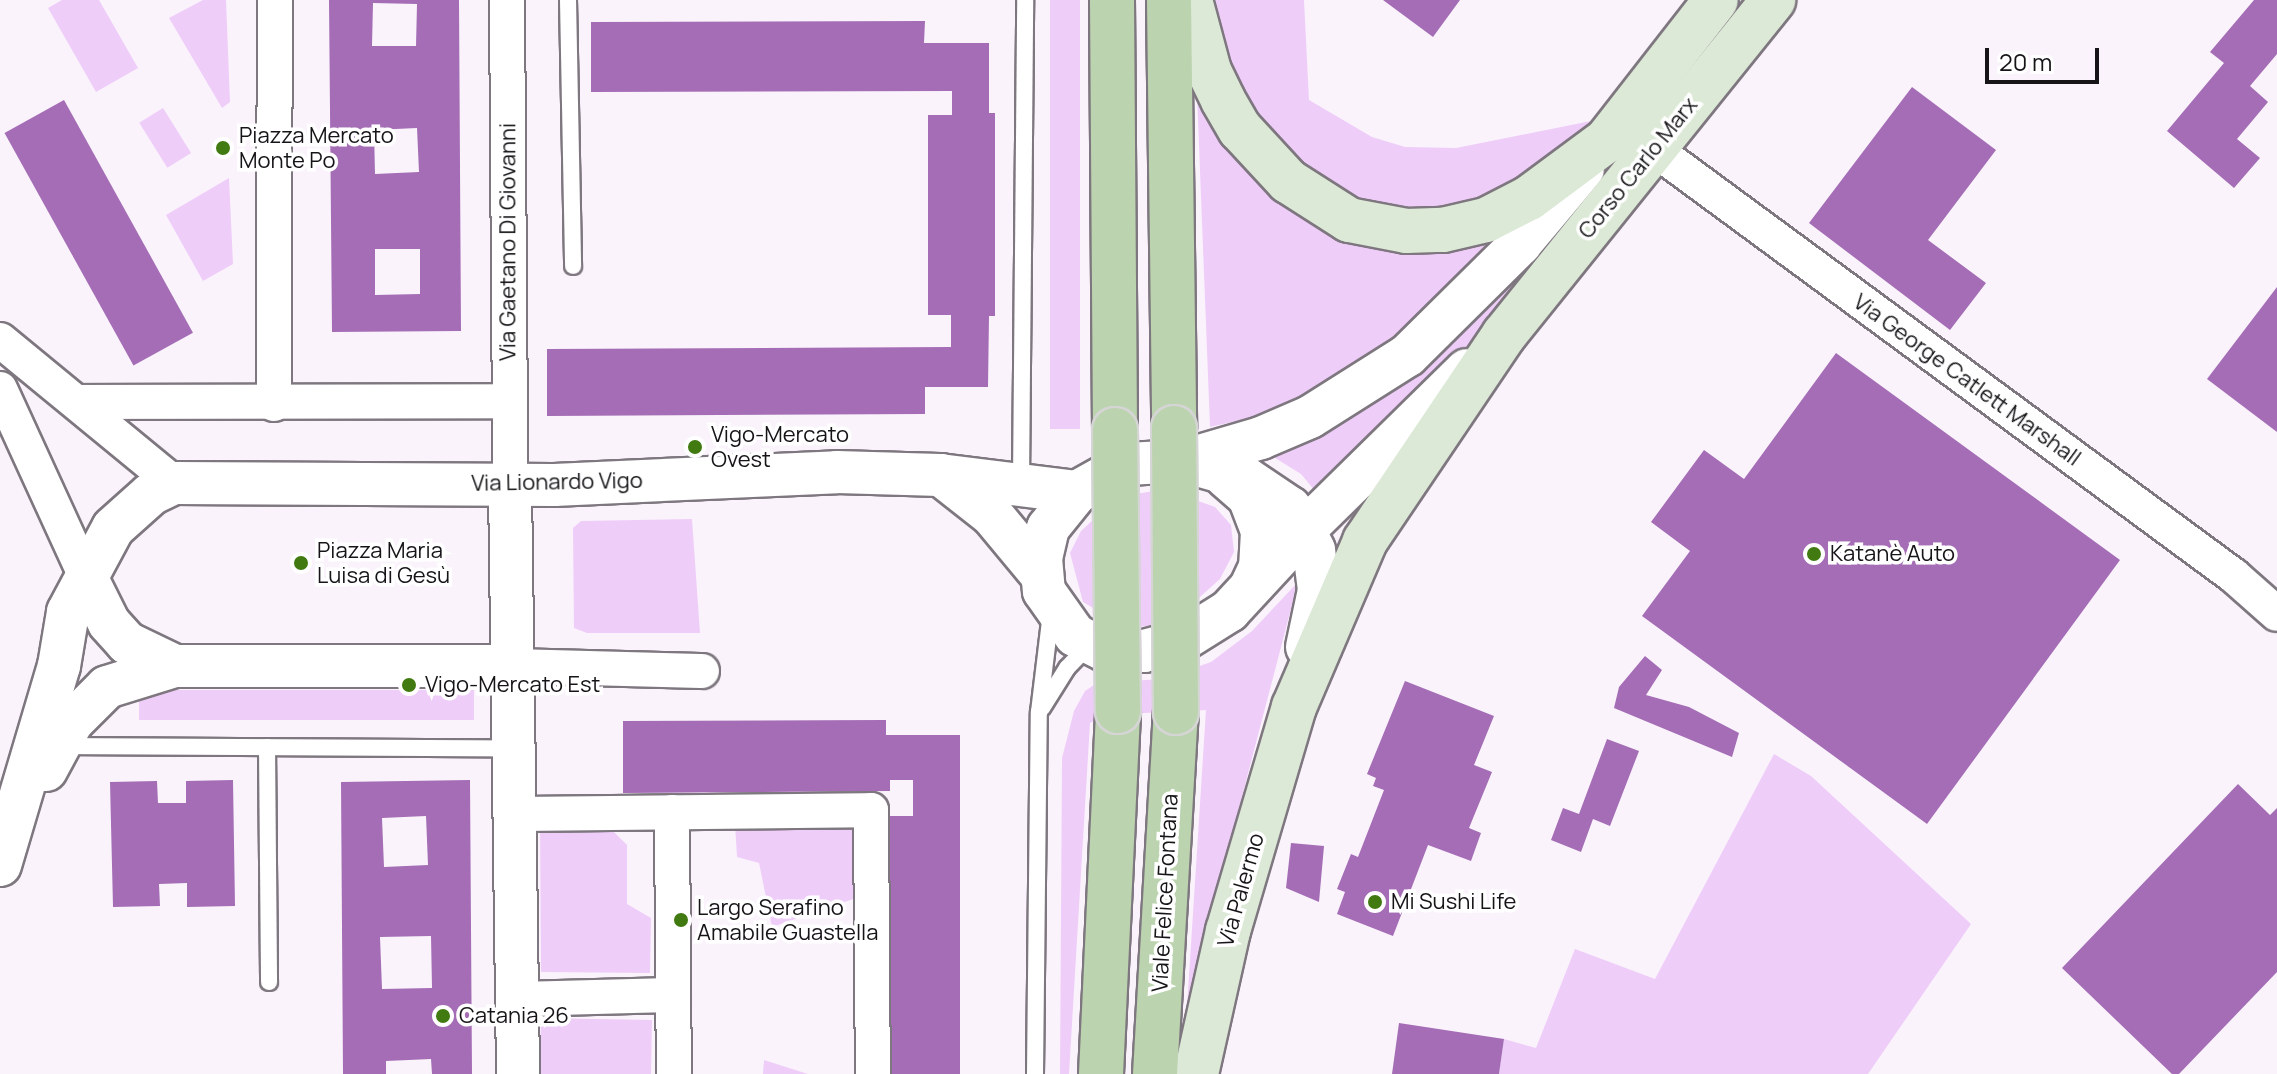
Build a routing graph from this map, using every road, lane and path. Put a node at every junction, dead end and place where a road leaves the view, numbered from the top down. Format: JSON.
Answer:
{"nodes":[{"id":1,"x":275,"y":0,"type":"edge"},
{"id":2,"x":507,"y":0,"type":"edge"},
{"id":3,"x":568,"y":0,"type":"edge"},
{"id":4,"x":1025,"y":0,"type":"edge"},
{"id":5,"x":1112,"y":0,"type":"edge"},
{"id":6,"x":1169,"y":0,"type":"edge"},
{"id":7,"x":1190,"y":0,"type":"edge"},
{"id":8,"x":1716,"y":0,"type":"edge"},
{"id":9,"x":1773,"y":0,"type":"edge"},
{"id":10,"x":1607,"y":140,"type":"junction"},
{"id":11,"x":1654,"y":149,"type":"junction"},
{"id":12,"x":573,"y":266,"type":"dead end"},
{"id":13,"x":1504,"y":335,"type":"junction"},
{"id":14,"x":0,"y":340,"type":"edge"},
{"id":15,"x":0,"y":389,"type":"edge"},
{"id":16,"x":509,"y":401,"type":"junction"},
{"id":17,"x":77,"y":402,"type":"junction"},
{"id":18,"x":274,"y":404,"type":"junction"},
{"id":19,"x":1193,"y":454,"type":"junction"},
{"id":20,"x":940,"y":475,"type":"junction"},
{"id":21,"x":174,"y":483,"type":"junction"},
{"id":22,"x":510,"y":485,"type":"junction"},
{"id":23,"x":1021,"y":485,"type":"junction"},
{"id":24,"x":1077,"y":492,"type":"junction"},
{"id":25,"x":1304,"y":530,"type":"junction"},
{"id":26,"x":86,"y":577,"type":"junction"},
{"id":27,"x":1046,"y":591,"type":"junction"},
{"id":28,"x":1242,"y":598,"type":"junction"},
{"id":29,"x":2277,"y":614,"type":"edge"},
{"id":30,"x":1089,"y":645,"type":"junction"},
{"id":31,"x":175,"y":666,"type":"junction"},
{"id":32,"x":511,"y":666,"type":"junction"},
{"id":33,"x":702,"y":671,"type":"dead end"},
{"id":34,"x":1294,"y":707,"type":"junction"},
{"id":35,"x":1039,"y":712,"type":"junction"},
{"id":36,"x":58,"y":746,"type":"junction"},
{"id":37,"x":267,"y":747,"type":"junction"},
{"id":38,"x":513,"y":748,"type":"junction"},
{"id":39,"x":672,"y":812,"type":"junction"},
{"id":40,"x":514,"y":814,"type":"junction"},
{"id":41,"x":6,"y":848,"type":"edge"},
{"id":42,"x":269,"y":982,"type":"dead end"},
{"id":43,"x":673,"y":995,"type":"junction"},
{"id":44,"x":517,"y":999,"type":"junction"},
{"id":45,"x":1206,"y":1067,"type":"edge"},
{"id":46,"x":518,"y":1074,"type":"edge"},
{"id":47,"x":674,"y":1074,"type":"edge"},
{"id":48,"x":873,"y":1074,"type":"edge"},
{"id":49,"x":1035,"y":1074,"type":"edge"},
{"id":50,"x":1101,"y":1074,"type":"edge"},
{"id":51,"x":1155,"y":1074,"type":"edge"}],
"edges":[{"from":1,"to":18,"type":"street"},
{"from":2,"to":16,"type":"street","name":"Via Gaetano Di Giovanni"},
{"from":3,"to":12,"type":"lane"},
{"from":4,"to":23,"type":"lane"},
{"from":5,"to":50,"type":"main road","bridge":true},
{"from":6,"to":19,"type":"main road","name":"Viale Felice Fontana"},
{"from":7,"to":10,"type":"main road","name":"Corso Carlo Marx"},
{"from":8,"to":10,"type":"main road","name":"Corso Carlo Marx"},
{"from":9,"to":11,"type":"main road","name":"Corso Carlo Marx"},
{"from":10,"to":19,"type":"street"},
{"from":11,"to":13,"type":"main road","name":"Corso Carlo Marx"},
{"from":11,"to":29,"type":"street","name":"Via George Catlett Marshall"},
{"from":13,"to":25,"type":"street"},
{"from":13,"to":34,"type":"main road","name":"Corso Carlo Marx"},
{"from":14,"to":17,"type":"street"},
{"from":15,"to":26,"type":"street"},
{"from":16,"to":18,"type":"street"},
{"from":16,"to":22,"type":"street","name":"Via Gaetano Di Giovanni"},
{"from":17,"to":18,"type":"street"},
{"from":17,"to":21,"type":"street"},
{"from":19,"to":24,"type":"street"},
{"from":19,"to":25,"type":"street"},
{"from":19,"to":28,"type":"street"},
{"from":19,"to":51,"type":"main road","name":"Viale Felice Fontana","bridge":true},
{"from":20,"to":22,"type":"street","name":"Via Lionardo Vigo"},
{"from":20,"to":23,"type":"street","name":"Via Lionardo Vigo"},
{"from":20,"to":27,"type":"street"},
{"from":21,"to":22,"type":"street","name":"Via Lionardo Vigo"},
{"from":21,"to":26,"type":"street"},
{"from":22,"to":32,"type":"street"},
{"from":23,"to":24,"type":"street","name":"Via Lionardo Vigo"},
{"from":24,"to":27,"type":"street"},
{"from":25,"to":28,"type":"street"},
{"from":25,"to":34,"type":"street"},
{"from":26,"to":31,"type":"street"},
{"from":26,"to":41,"type":"street"},
{"from":27,"to":30,"type":"street"},
{"from":27,"to":35,"type":"lane"},
{"from":28,"to":30,"type":"street"},
{"from":30,"to":35,"type":"lane"},
{"from":31,"to":32,"type":"street"},
{"from":31,"to":36,"type":"street"},
{"from":32,"to":33,"type":"street"},
{"from":32,"to":38,"type":"street"},
{"from":34,"to":45,"type":"main road","name":"Via Palermo"},
{"from":35,"to":49,"type":"lane"},
{"from":36,"to":37,"type":"lane"},
{"from":36,"to":41,"type":"street"},
{"from":37,"to":38,"type":"lane"},
{"from":37,"to":42,"type":"lane"},
{"from":38,"to":40,"type":"street"},
{"from":39,"to":40,"type":"street"},
{"from":39,"to":43,"type":"street"},
{"from":39,"to":48,"type":"street"},
{"from":40,"to":44,"type":"street"},
{"from":43,"to":44,"type":"street"},
{"from":43,"to":47,"type":"street"},
{"from":44,"to":46,"type":"street"}]}
